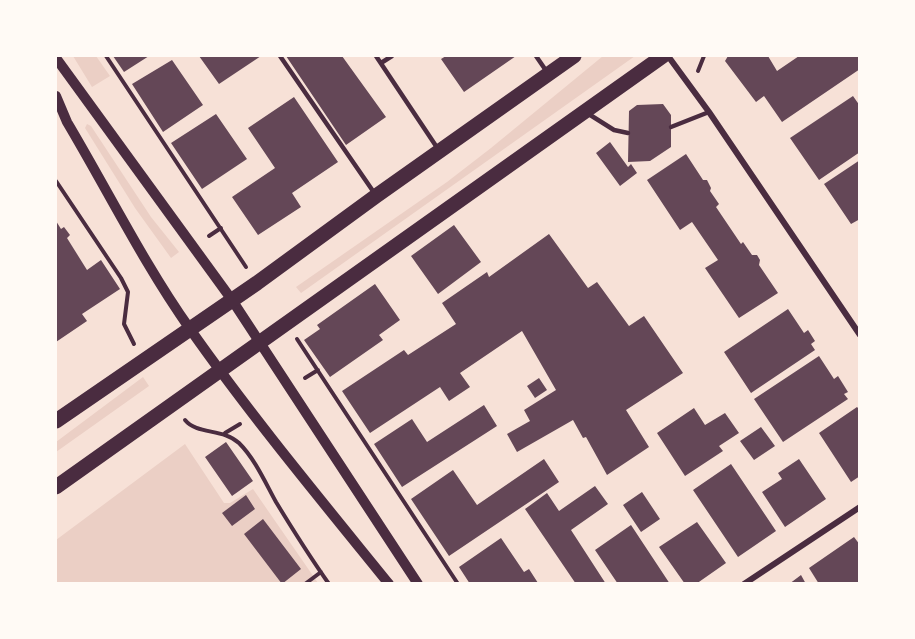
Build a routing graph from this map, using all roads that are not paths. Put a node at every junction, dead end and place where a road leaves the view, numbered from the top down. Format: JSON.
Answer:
{"nodes":[{"id":1,"x":280,"y":56,"type":"edge"},
{"id":2,"x":376,"y":56,"type":"edge"},
{"id":3,"x":392,"y":56,"type":"edge"},
{"id":4,"x":536,"y":56,"type":"edge"},
{"id":5,"x":574,"y":56,"type":"edge"},
{"id":6,"x":663,"y":56,"type":"edge"},
{"id":7,"x":668,"y":56,"type":"edge"},
{"id":8,"x":56,"y":58,"type":"edge"},
{"id":9,"x":381,"y":63,"type":"junction"},
{"id":10,"x":548,"y":74,"type":"junction"},
{"id":11,"x":56,"y":96,"type":"edge"},
{"id":12,"x":584,"y":111,"type":"junction"},
{"id":13,"x":709,"y":112,"type":"junction"},
{"id":14,"x":671,"y":128,"type":"dead end"},
{"id":15,"x":628,"y":133,"type":"dead end"},
{"id":16,"x":440,"y":151,"type":"junction"},
{"id":17,"x":376,"y":196,"type":"junction"},
{"id":18,"x":232,"y":300,"type":"junction"},
{"id":19,"x":189,"y":328,"type":"junction"},
{"id":20,"x":860,"y":335,"type":"edge"},
{"id":21,"x":259,"y":342,"type":"junction"},
{"id":22,"x":220,"y":369,"type":"junction"},
{"id":23,"x":56,"y":421,"type":"edge"},
{"id":24,"x":56,"y":487,"type":"edge"},
{"id":25,"x":860,"y":507,"type":"edge"},
{"id":26,"x":389,"y":584,"type":"edge"},
{"id":27,"x":418,"y":584,"type":"edge"},
{"id":28,"x":744,"y":584,"type":"edge"}],
"edges":[{"from":1,"to":17,"type":"lane"},
{"from":2,"to":9,"type":"lane"},
{"from":3,"to":9,"type":"lane"},
{"from":4,"to":10,"type":"lane"},
{"from":5,"to":10,"type":"main road"},
{"from":6,"to":12,"type":"main road"},
{"from":7,"to":13,"type":"street"},
{"from":8,"to":18,"type":"street"},
{"from":9,"to":16,"type":"lane"},
{"from":10,"to":16,"type":"main road"},
{"from":11,"to":19,"type":"street"},
{"from":12,"to":15,"type":"lane"},
{"from":12,"to":21,"type":"main road"},
{"from":13,"to":14,"type":"lane"},
{"from":13,"to":20,"type":"street"},
{"from":16,"to":17,"type":"main road"},
{"from":17,"to":18,"type":"main road"},
{"from":18,"to":19,"type":"main road"},
{"from":18,"to":21,"type":"street"},
{"from":19,"to":22,"type":"street"},
{"from":19,"to":23,"type":"main road"},
{"from":21,"to":22,"type":"main road"},
{"from":21,"to":27,"type":"street"},
{"from":22,"to":24,"type":"main road"},
{"from":22,"to":26,"type":"street"},
{"from":25,"to":28,"type":"street"}]}
